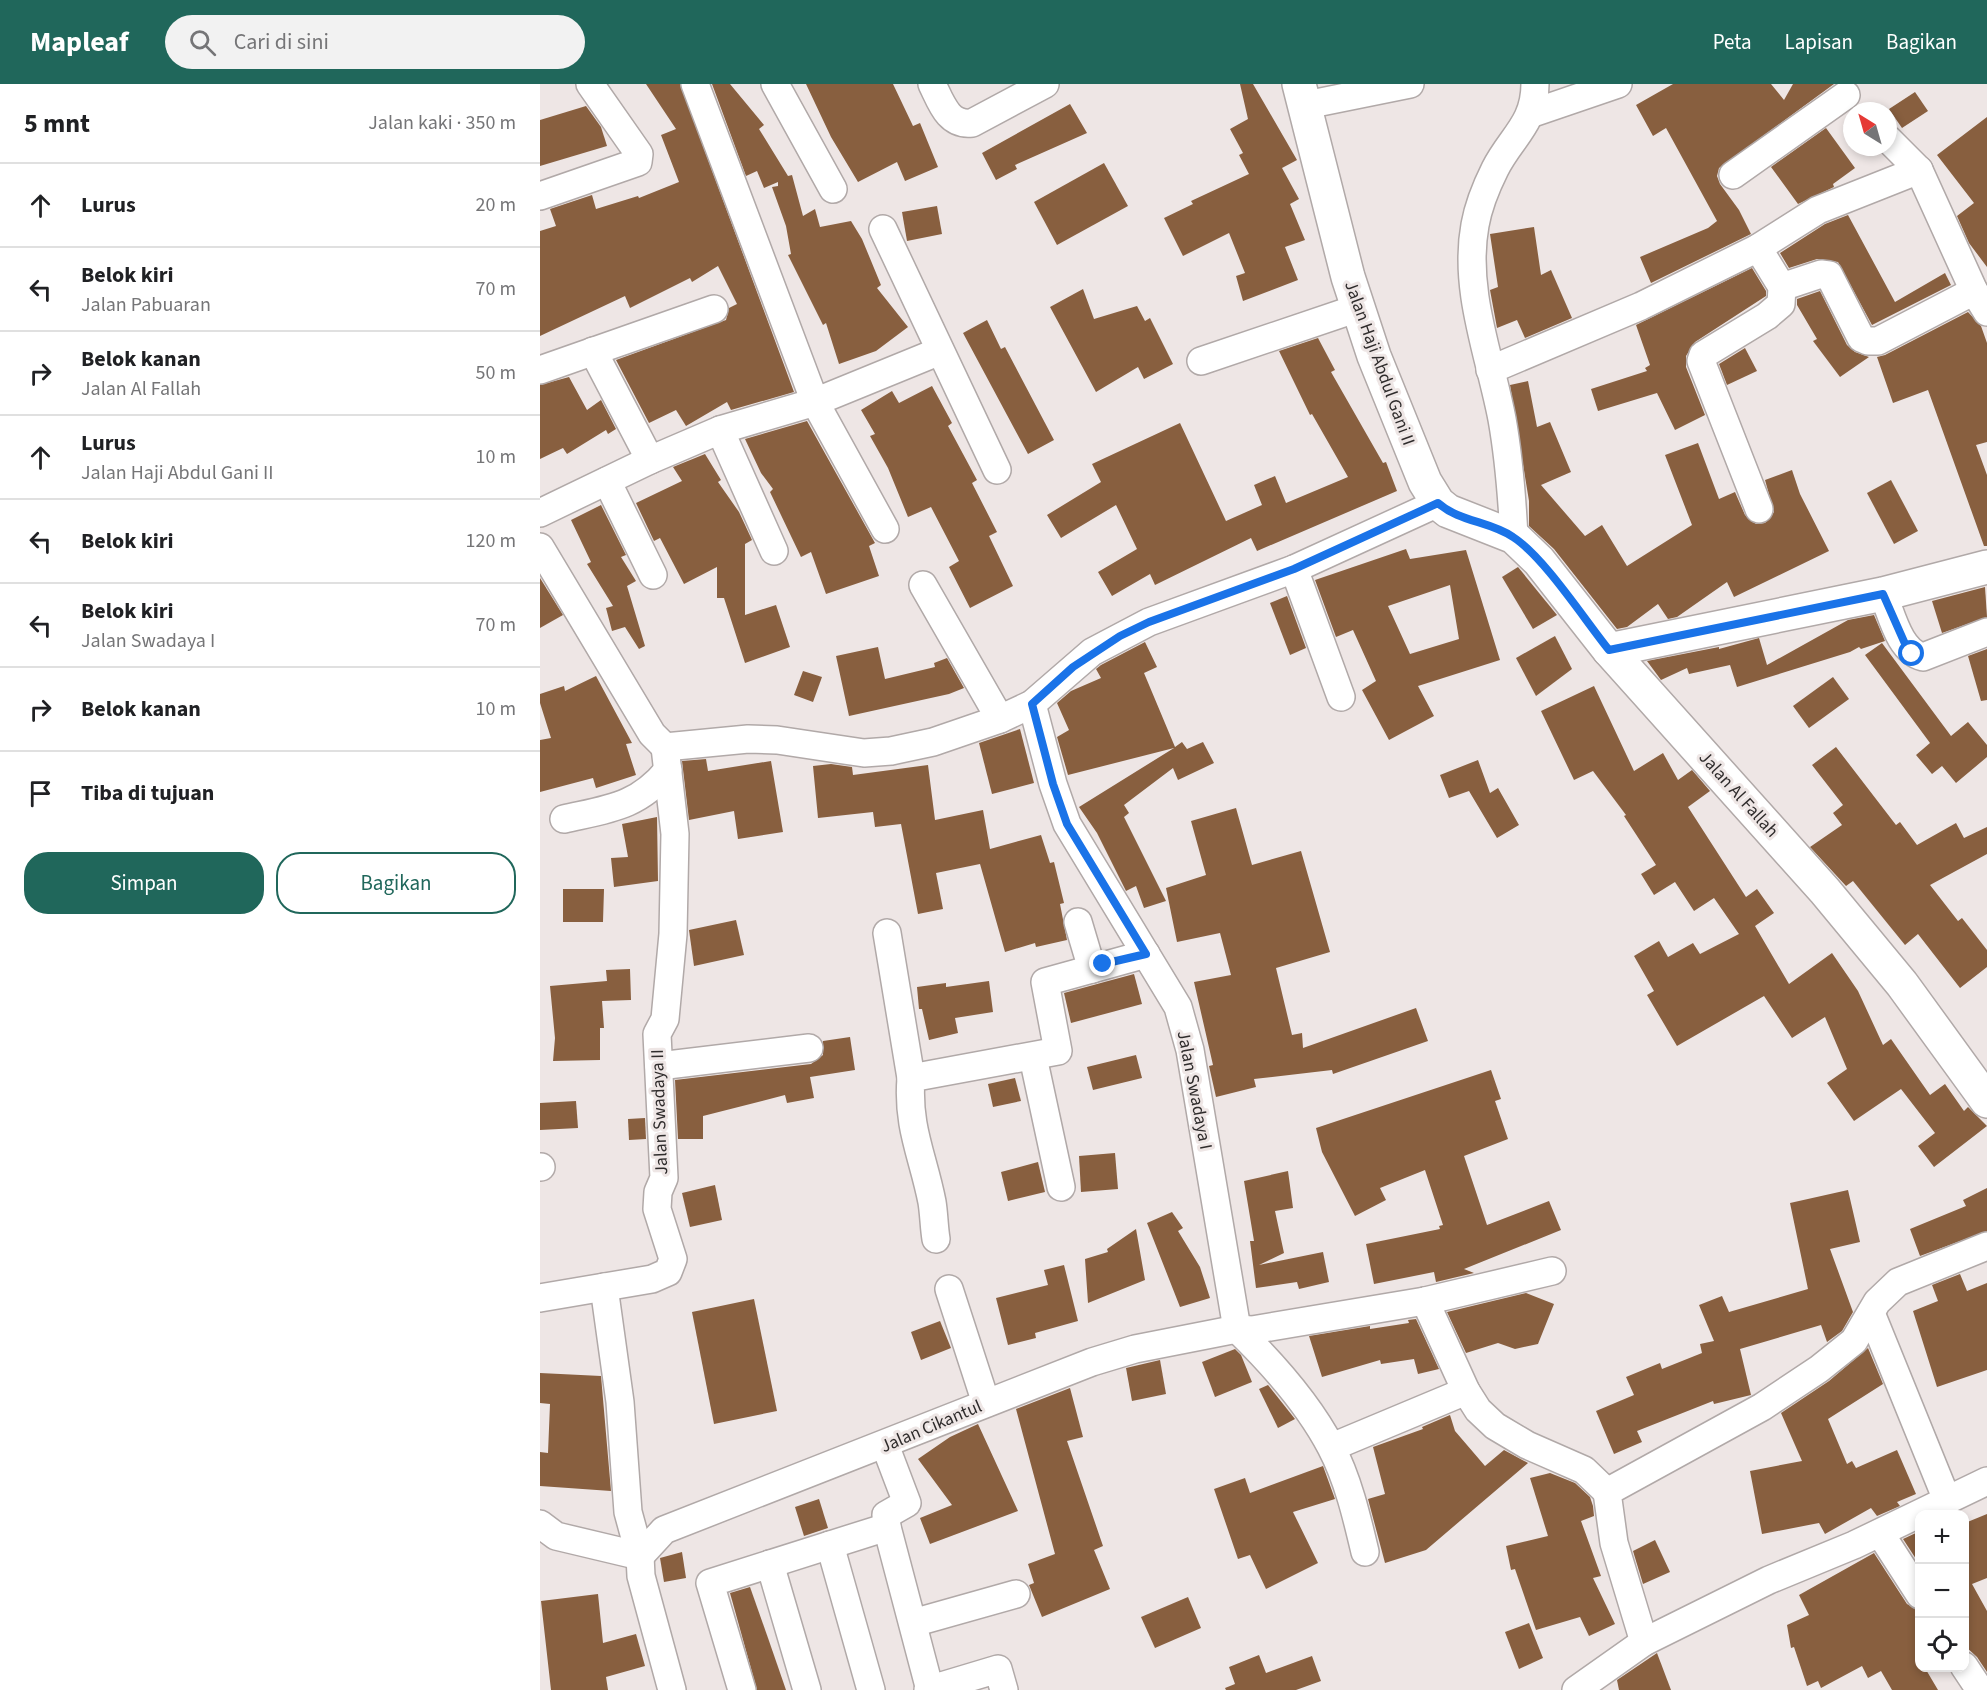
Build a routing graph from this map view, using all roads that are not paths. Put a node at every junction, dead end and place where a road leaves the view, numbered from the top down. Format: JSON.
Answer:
{"nodes":[{"id":1,"x":590,"y":84,"type":"edge"},
{"id":2,"x":695,"y":84,"type":"edge"},
{"id":3,"x":775,"y":84,"type":"edge"},
{"id":4,"x":932,"y":84,"type":"edge"},
{"id":5,"x":1044,"y":84,"type":"edge"},
{"id":6,"x":1410,"y":84,"type":"edge"},
{"id":7,"x":1534,"y":84,"type":"edge"},
{"id":8,"x":1618,"y":84,"type":"edge"},
{"id":9,"x":1309,"y":96,"type":"edge"},
{"id":10,"x":1848,"y":97,"type":"edge"},
{"id":11,"x":1530,"y":114,"type":"junction"},
{"id":12,"x":1897,"y":148,"type":"edge"},
{"id":13,"x":1920,"y":170,"type":"junction"},
{"id":14,"x":1734,"y":175,"type":"dead end"},
{"id":15,"x":833,"y":189,"type":"dead end"},
{"id":16,"x":540,"y":196,"type":"edge"},
{"id":17,"x":883,"y":229,"type":"dead end"},
{"id":18,"x":1758,"y":248,"type":"junction"},
{"id":19,"x":1782,"y":287,"type":"junction"},
{"id":20,"x":1981,"y":301,"type":"edge"},
{"id":21,"x":1358,"y":308,"type":"junction"},
{"id":22,"x":714,"y":309,"type":"dead end"},
{"id":23,"x":593,"y":351,"type":"junction"},
{"id":24,"x":940,"y":351,"type":"junction"},
{"id":25,"x":1201,"y":361,"type":"dead end"},
{"id":26,"x":540,"y":370,"type":"edge"},
{"id":27,"x":1490,"y":370,"type":"junction"},
{"id":28,"x":815,"y":402,"type":"junction"},
{"id":29,"x":720,"y":430,"type":"junction"},
{"id":30,"x":650,"y":460,"type":"junction"},
{"id":31,"x":997,"y":470,"type":"dead end"},
{"id":32,"x":607,"y":482,"type":"junction"},
{"id":33,"x":1759,"y":509,"type":"dead end"},
{"id":34,"x":1451,"y":510,"type":"junction"},
{"id":35,"x":540,"y":513,"type":"edge"},
{"id":36,"x":885,"y":530,"type":"dead end"},
{"id":37,"x":1506,"y":533,"type":"junction"},
{"id":38,"x":540,"y":547,"type":"edge"},
{"id":39,"x":774,"y":551,"type":"dead end"},
{"id":40,"x":1294,"y":569,"type":"junction"},
{"id":41,"x":1986,"y":571,"type":"edge"},
{"id":42,"x":653,"y":575,"type":"dead end"},
{"id":43,"x":923,"y":585,"type":"dead end"},
{"id":44,"x":1883,"y":594,"type":"junction"},
{"id":45,"x":1987,"y":632,"type":"edge"},
{"id":46,"x":1609,"y":650,"type":"junction"},
{"id":47,"x":1341,"y":697,"type":"dead end"},
{"id":48,"x":1032,"y":704,"type":"junction"},
{"id":49,"x":1000,"y":719,"type":"junction"},
{"id":50,"x":667,"y":758,"type":"junction"},
{"id":51,"x":564,"y":819,"type":"dead end"},
{"id":52,"x":1078,"y":922,"type":"dead end"},
{"id":53,"x":887,"y":933,"type":"dead end"},
{"id":54,"x":1146,"y":954,"type":"junction"},
{"id":55,"x":1092,"y":969,"type":"junction"},
{"id":56,"x":809,"y":1048,"type":"dead end"},
{"id":57,"x":1033,"y":1057,"type":"junction"},
{"id":58,"x":659,"y":1066,"type":"junction"},
{"id":59,"x":911,"y":1078,"type":"junction"},
{"id":60,"x":1987,"y":1101,"type":"edge"},
{"id":61,"x":1061,"y":1187,"type":"dead end"},
{"id":62,"x":936,"y":1239,"type":"dead end"},
{"id":63,"x":1987,"y":1246,"type":"edge"},
{"id":64,"x":1552,"y":1271,"type":"dead end"},
{"id":65,"x":603,"y":1287,"type":"junction"},
{"id":66,"x":949,"y":1289,"type":"dead end"},
{"id":67,"x":540,"y":1298,"type":"edge"},
{"id":68,"x":1425,"y":1300,"type":"junction"},
{"id":69,"x":1871,"y":1313,"type":"junction"},
{"id":70,"x":1237,"y":1329,"type":"junction"},
{"id":71,"x":1466,"y":1390,"type":"junction"},
{"id":72,"x":986,"y":1402,"type":"junction"},
{"id":73,"x":885,"y":1445,"type":"junction"},
{"id":74,"x":1332,"y":1447,"type":"junction"},
{"id":75,"x":1987,"y":1481,"type":"edge"},
{"id":76,"x":1607,"y":1492,"type":"junction"},
{"id":77,"x":1947,"y":1500,"type":"junction"},
{"id":78,"x":540,"y":1524,"type":"edge"},
{"id":79,"x":887,"y":1527,"type":"junction"},
{"id":80,"x":1880,"y":1533,"type":"junction"},
{"id":81,"x":830,"y":1545,"type":"junction"},
{"id":82,"x":1365,"y":1552,"type":"dead end"},
{"id":83,"x":640,"y":1556,"type":"junction"},
{"id":84,"x":770,"y":1564,"type":"junction"},
{"id":85,"x":1915,"y":1587,"type":"edge"},
{"id":86,"x":1016,"y":1594,"type":"dead end"},
{"id":87,"x":914,"y":1623,"type":"junction"},
{"id":88,"x":1644,"y":1642,"type":"junction"},
{"id":89,"x":1969,"y":1672,"type":"edge"},
{"id":90,"x":672,"y":1690,"type":"edge"},
{"id":91,"x":742,"y":1690,"type":"edge"},
{"id":92,"x":807,"y":1690,"type":"edge"},
{"id":93,"x":871,"y":1690,"type":"edge"},
{"id":94,"x":929,"y":1690,"type":"edge"},
{"id":95,"x":1004,"y":1690,"type":"edge"},
{"id":96,"x":1576,"y":1690,"type":"edge"},
{"id":97,"x":1980,"y":1690,"type":"edge"}],
"edges":[{"from":1,"to":16,"type":"street"},
{"from":2,"to":28,"type":"street"},
{"from":3,"to":15,"type":"street"},
{"from":4,"to":5,"type":"street"},
{"from":6,"to":9,"type":"street"},
{"from":7,"to":11,"type":"street"},
{"from":8,"to":11,"type":"street"},
{"from":9,"to":21,"type":"street","name":"Jalan Haji Abdul Gani II"},
{"from":10,"to":14,"type":"street"},
{"from":11,"to":27,"type":"street"},
{"from":12,"to":13,"type":"street"},
{"from":13,"to":18,"type":"street"},
{"from":13,"to":20,"type":"street"},
{"from":17,"to":24,"type":"street"},
{"from":18,"to":19,"type":"street"},
{"from":18,"to":27,"type":"street"},
{"from":19,"to":20,"type":"street"},
{"from":19,"to":33,"type":"street"},
{"from":21,"to":25,"type":"street"},
{"from":21,"to":34,"type":"street","name":"Jalan Haji Abdul Gani II"},
{"from":22,"to":23,"type":"street"},
{"from":23,"to":26,"type":"street"},
{"from":23,"to":30,"type":"street"},
{"from":24,"to":28,"type":"street"},
{"from":24,"to":31,"type":"street"},
{"from":27,"to":37,"type":"street"},
{"from":28,"to":29,"type":"street"},
{"from":28,"to":36,"type":"street"},
{"from":29,"to":30,"type":"street"},
{"from":29,"to":39,"type":"street"},
{"from":30,"to":32,"type":"street"},
{"from":32,"to":35,"type":"street"},
{"from":32,"to":42,"type":"street"},
{"from":34,"to":37,"type":"street","name":"Jalan Al Fallah"},
{"from":34,"to":40,"type":"street"},
{"from":37,"to":46,"type":"street","name":"Jalan Al Fallah"},
{"from":38,"to":50,"type":"street"},
{"from":40,"to":47,"type":"street"},
{"from":40,"to":48,"type":"street"},
{"from":41,"to":44,"type":"street"},
{"from":43,"to":49,"type":"street"},
{"from":44,"to":45,"type":"street"},
{"from":44,"to":46,"type":"street"},
{"from":46,"to":60,"type":"street","name":"Jalan Al Fallah"},
{"from":48,"to":49,"type":"street"},
{"from":48,"to":54,"type":"street","name":"Jalan Swadaya I"},
{"from":49,"to":50,"type":"street"},
{"from":50,"to":51,"type":"street"},
{"from":50,"to":58,"type":"street","name":"Jalan Swadaya II"},
{"from":52,"to":55,"type":"street"},
{"from":53,"to":59,"type":"street"},
{"from":54,"to":55,"type":"street"},
{"from":54,"to":70,"type":"street","name":"Jalan Swadaya I"},
{"from":55,"to":57,"type":"street"},
{"from":56,"to":58,"type":"street"},
{"from":57,"to":59,"type":"street"},
{"from":57,"to":61,"type":"street"},
{"from":58,"to":65,"type":"street","name":"Jalan Swadaya II"},
{"from":59,"to":62,"type":"street"},
{"from":63,"to":69,"type":"street"},
{"from":64,"to":68,"type":"street","name":"Jalan Cikantul"},
{"from":65,"to":67,"type":"street","name":"Jalan Swadaya II"},
{"from":65,"to":83,"type":"street"},
{"from":66,"to":72,"type":"street"},
{"from":68,"to":70,"type":"street","name":"Jalan Cikantul"},
{"from":68,"to":71,"type":"street"},
{"from":69,"to":76,"type":"street"},
{"from":69,"to":77,"type":"street"},
{"from":70,"to":72,"type":"street","name":"Jalan Cikantul"},
{"from":70,"to":74,"type":"street"},
{"from":71,"to":74,"type":"street"},
{"from":71,"to":76,"type":"street"},
{"from":72,"to":73,"type":"street","name":"Jalan Cikantul"},
{"from":73,"to":79,"type":"street"},
{"from":73,"to":83,"type":"street","name":"Jalan Cikantul"},
{"from":74,"to":82,"type":"street"},
{"from":75,"to":77,"type":"street"},
{"from":76,"to":88,"type":"street"},
{"from":77,"to":80,"type":"street"},
{"from":78,"to":83,"type":"street"},
{"from":79,"to":81,"type":"street"},
{"from":79,"to":87,"type":"street"},
{"from":80,"to":85,"type":"street"},
{"from":80,"to":88,"type":"street"},
{"from":81,"to":84,"type":"street"},
{"from":81,"to":93,"type":"street"},
{"from":83,"to":90,"type":"street"},
{"from":84,"to":91,"type":"street"},
{"from":84,"to":92,"type":"street"},
{"from":86,"to":87,"type":"street"},
{"from":87,"to":94,"type":"street"},
{"from":88,"to":96,"type":"street"},
{"from":89,"to":97,"type":"street"},
{"from":94,"to":95,"type":"street"}]}
